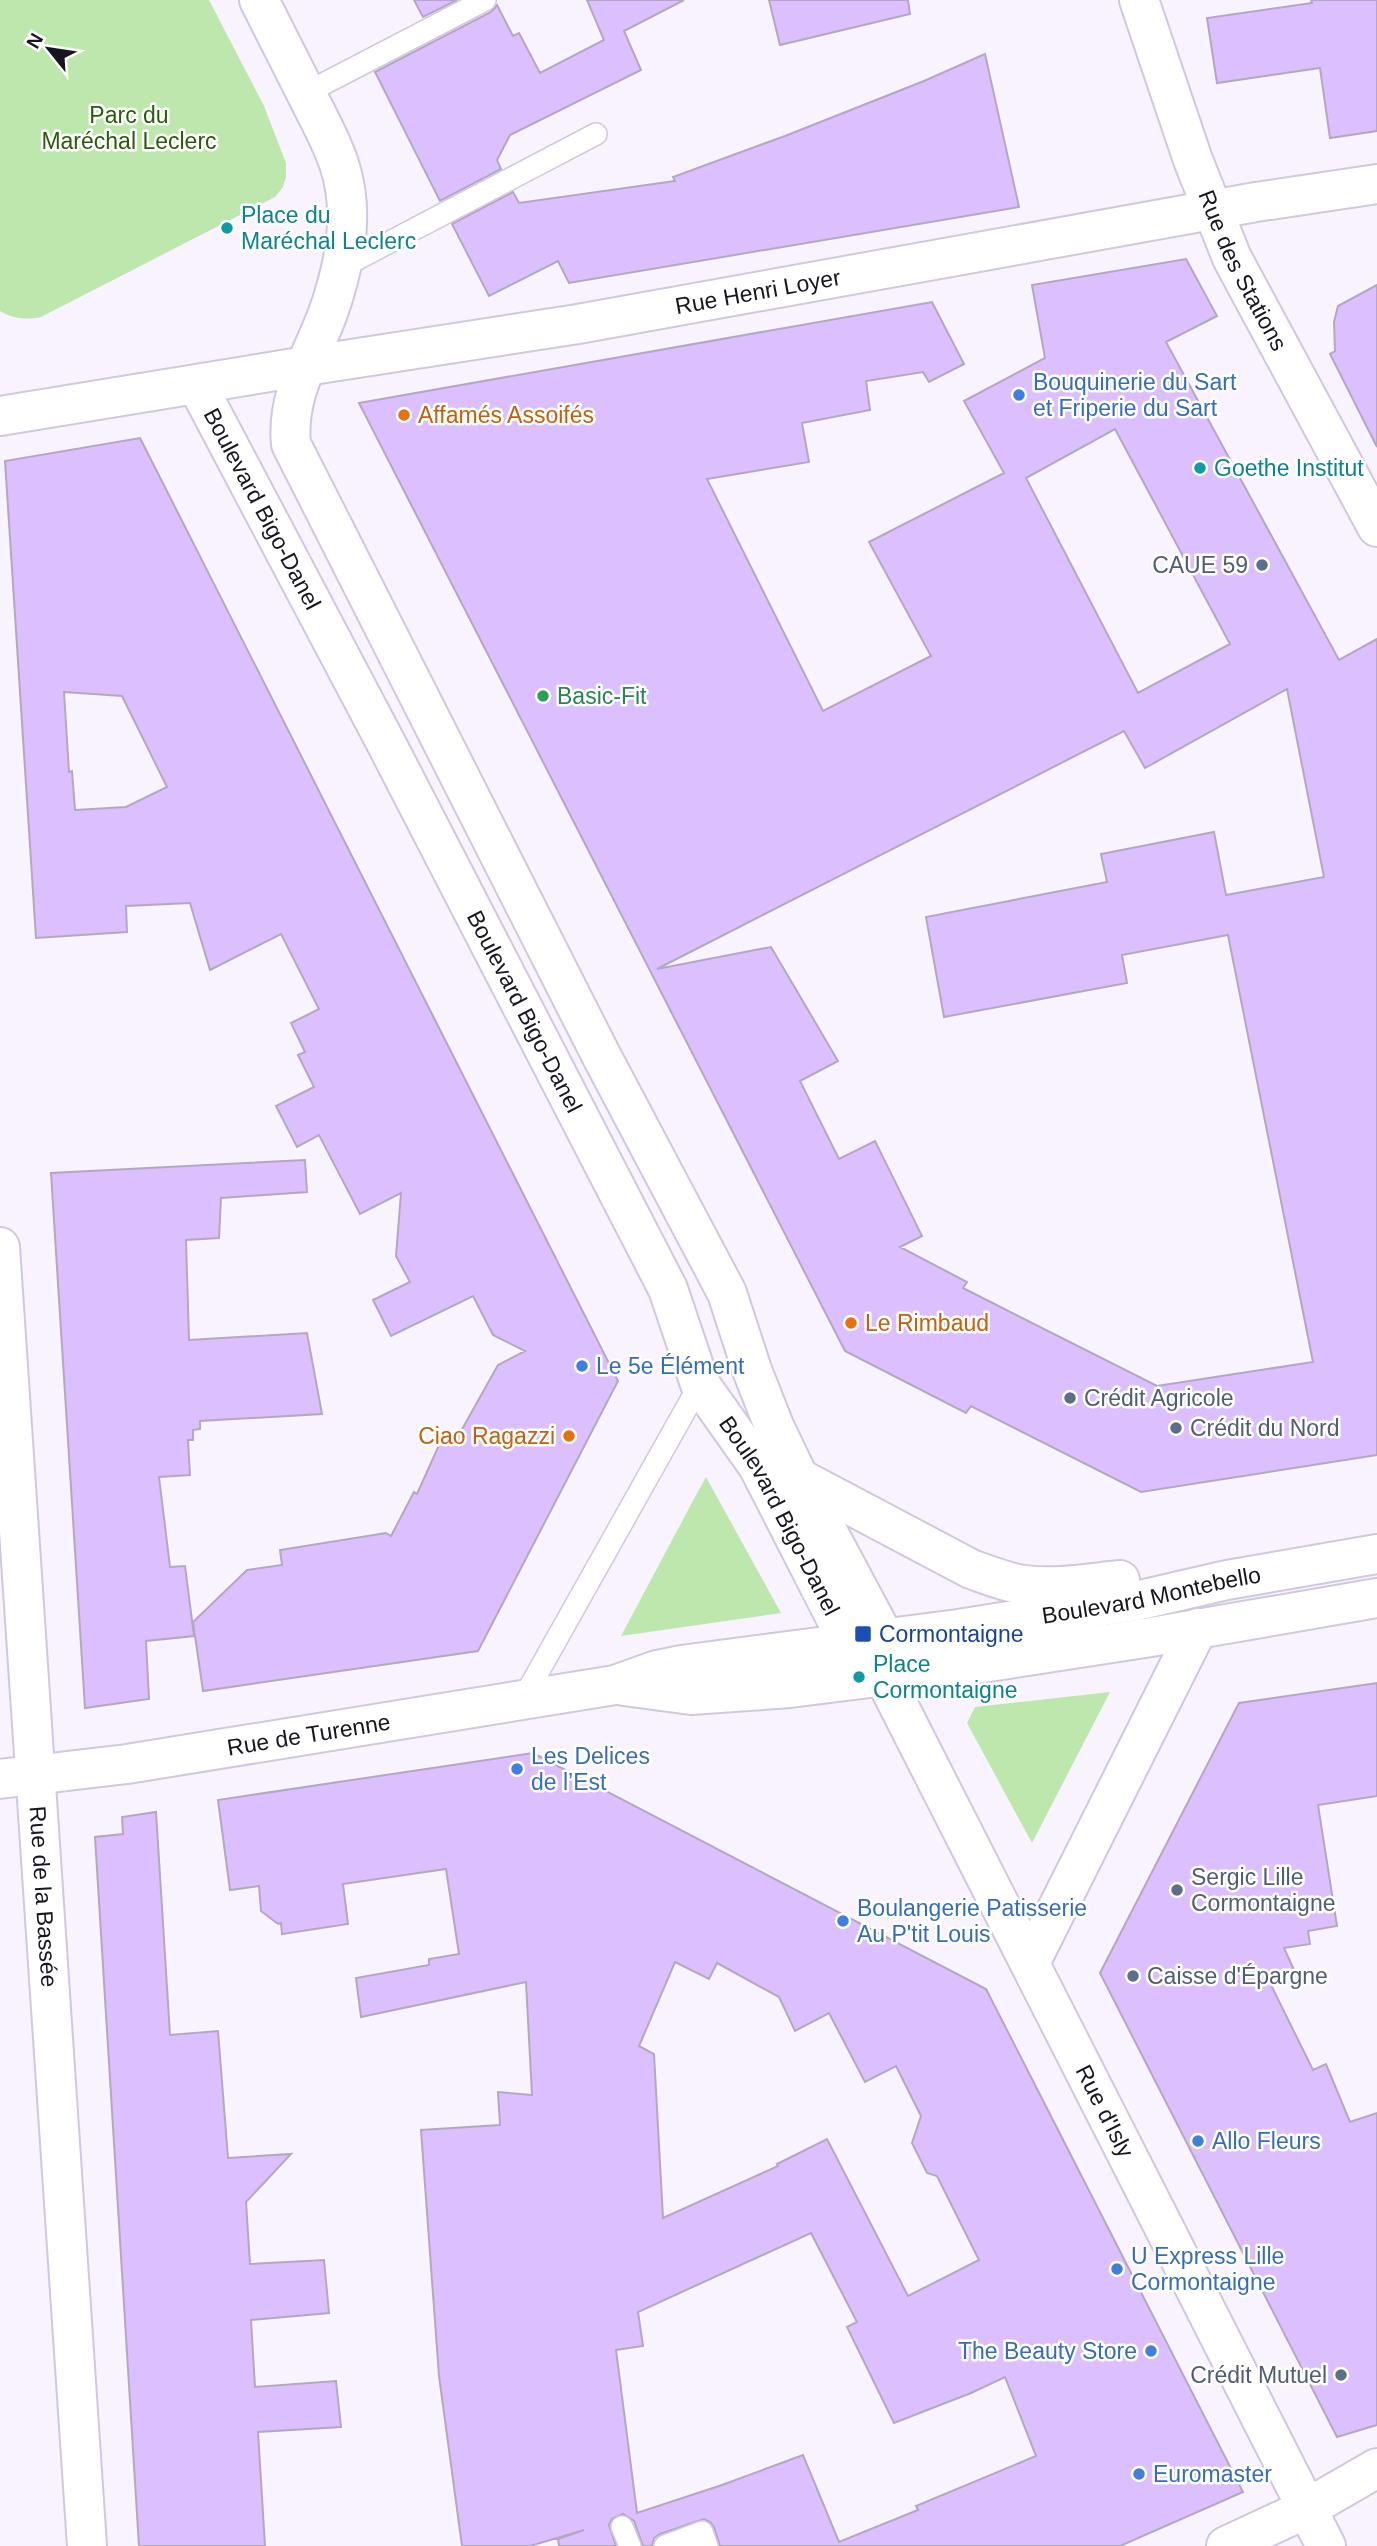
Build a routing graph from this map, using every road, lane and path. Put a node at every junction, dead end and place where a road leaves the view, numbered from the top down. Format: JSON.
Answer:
{"nodes":[{"id":1,"x":259,"y":0,"type":"edge"},
{"id":2,"x":485,"y":0,"type":"edge"},
{"id":3,"x":1139,"y":0,"type":"edge"},
{"id":4,"x":306,"y":93,"type":"junction"},
{"id":5,"x":596,"y":134,"type":"dead end"},
{"id":6,"x":1377,"y":184,"type":"edge"},
{"id":7,"x":1211,"y":210,"type":"junction"},
{"id":8,"x":342,"y":267,"type":"junction"},
{"id":9,"x":306,"y":366,"type":"junction"},
{"id":10,"x":197,"y":385,"type":"junction"},
{"id":11,"x":0,"y":416,"type":"edge"},
{"id":12,"x":1377,"y":527,"type":"edge"},
{"id":13,"x":0,"y":1247,"type":"edge"},
{"id":14,"x":700,"y":1384,"type":"junction"},
{"id":15,"x":799,"y":1478,"type":"junction"},
{"id":16,"x":1377,"y":1554,"type":"edge"},
{"id":17,"x":1227,"y":1580,"type":"junction"},
{"id":18,"x":1377,"y":1598,"type":"edge"},
{"id":19,"x":1198,"y":1628,"type":"junction"},
{"id":20,"x":867,"y":1642,"type":"junction"},
{"id":21,"x":884,"y":1677,"type":"junction"},
{"id":22,"x":615,"y":1685,"type":"junction"},
{"id":23,"x":523,"y":1699,"type":"junction"},
{"id":24,"x":17,"y":1777,"type":"edge"},
{"id":25,"x":1030,"y":1963,"type":"junction"},
{"id":26,"x":1377,"y":2468,"type":"edge"},
{"id":27,"x":1306,"y":2509,"type":"junction"},
{"id":28,"x":87,"y":2546,"type":"edge"},
{"id":29,"x":665,"y":2546,"type":"edge"},
{"id":30,"x":707,"y":2546,"type":"edge"},
{"id":31,"x":1226,"y":2546,"type":"edge"},
{"id":32,"x":1326,"y":2546,"type":"edge"}],
"edges":[{"from":1,"to":4,"type":"main road"},
{"from":2,"to":4,"type":"lane"},
{"from":3,"to":7,"type":"main road","name":"Rue des Stations"},
{"from":4,"to":8,"type":"main road"},
{"from":5,"to":8,"type":"lane"},
{"from":6,"to":7,"type":"main road","name":"Rue Henri Loyer"},
{"from":7,"to":9,"type":"main road","name":"Rue Henri Loyer"},
{"from":7,"to":12,"type":"main road","name":"Rue des Stations"},
{"from":8,"to":9,"type":"main road"},
{"from":9,"to":10,"type":"main road"},
{"from":9,"to":15,"type":"main road","name":"Boulevard Bigo-Danel"},
{"from":10,"to":11,"type":"main road"},
{"from":10,"to":14,"type":"main road","name":"Boulevard Bigo-Danel"},
{"from":13,"to":24,"type":"main road","name":"Rue de la Bassée"},
{"from":14,"to":20,"type":"main road","name":"Boulevard Bigo-Danel"},
{"from":14,"to":23,"type":"lane"},
{"from":15,"to":17,"type":"main road"},
{"from":15,"to":20,"type":"main road","name":"Boulevard Bigo-Danel"},
{"from":16,"to":17,"type":"main road","name":"Boulevard Montebello"},
{"from":17,"to":20,"type":"main road","name":"Boulevard Montebello"},
{"from":18,"to":19,"type":"main road","name":"Boulevard Montebello"},
{"from":19,"to":21,"type":"main road","name":"Boulevard Montebello"},
{"from":19,"to":25,"type":"main road"},
{"from":20,"to":21,"type":"main road","name":"Boulevard Bigo-Danel"},
{"from":20,"to":22,"type":"main road","name":"Rue de Turenne"},
{"from":21,"to":22,"type":"main road","name":"Rue de Turenne"},
{"from":21,"to":25,"type":"main road","name":"Rue d'Isly"},
{"from":22,"to":23,"type":"main road","name":"Rue de Turenne"},
{"from":23,"to":24,"type":"main road","name":"Rue de Turenne"},
{"from":24,"to":28,"type":"main road","name":"Rue de la Bassée"},
{"from":25,"to":27,"type":"main road","name":"Rue d'Isly"},
{"from":26,"to":27,"type":"main road"},
{"from":27,"to":31,"type":"main road"},
{"from":27,"to":32,"type":"main road","name":"Rue d'Isly"},
{"from":29,"to":30,"type":"lane"}]}
